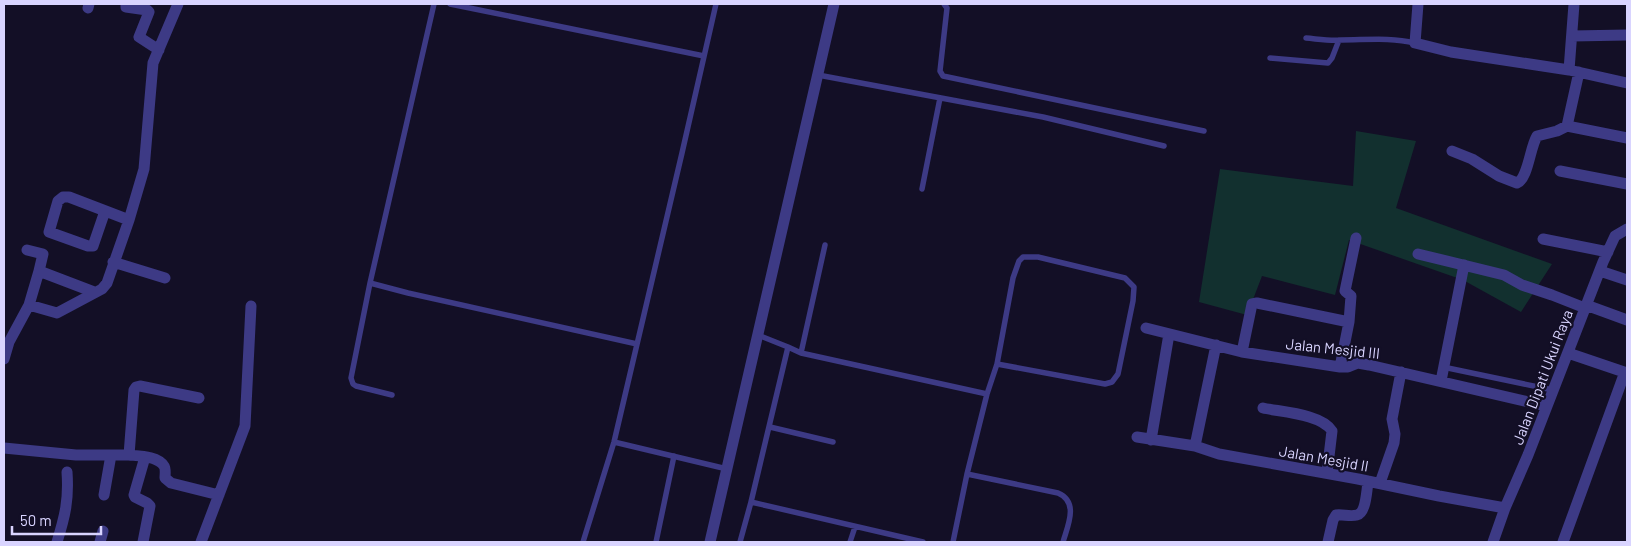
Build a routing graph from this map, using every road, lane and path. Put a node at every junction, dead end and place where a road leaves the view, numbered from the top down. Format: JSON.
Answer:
{"nodes":[{"id":1,"x":126,"y":4,"type":"edge"},
{"id":2,"x":178,"y":4,"type":"edge"},
{"id":3,"x":434,"y":4,"type":"edge"},
{"id":4,"x":450,"y":4,"type":"edge"},
{"id":5,"x":716,"y":4,"type":"edge"},
{"id":6,"x":834,"y":4,"type":"edge"},
{"id":7,"x":944,"y":4,"type":"edge"},
{"id":8,"x":1418,"y":4,"type":"edge"},
{"id":9,"x":1574,"y":4,"type":"edge"},
{"id":10,"x":1627,"y":35,"type":"edge"},
{"id":11,"x":1572,"y":36,"type":"junction"},
{"id":12,"x":1306,"y":38,"type":"dead end"},
{"id":13,"x":1339,"y":40,"type":"junction"},
{"id":14,"x":1415,"y":43,"type":"junction"},
{"id":15,"x":158,"y":50,"type":"junction"},
{"id":16,"x":704,"y":56,"type":"junction"},
{"id":17,"x":1270,"y":58,"type":"dead end"},
{"id":18,"x":1574,"y":71,"type":"junction"},
{"id":19,"x":818,"y":74,"type":"junction"},
{"id":20,"x":1627,"y":83,"type":"edge"},
{"id":21,"x":940,"y":98,"type":"junction"},
{"id":22,"x":1567,"y":126,"type":"junction"},
{"id":23,"x":1204,"y":131,"type":"dead end"},
{"id":24,"x":1627,"y":138,"type":"edge"},
{"id":25,"x":1164,"y":146,"type":"dead end"},
{"id":26,"x":1452,"y":151,"type":"dead end"},
{"id":27,"x":1560,"y":171,"type":"dead end"},
{"id":28,"x":1627,"y":184,"type":"edge"},
{"id":29,"x":922,"y":189,"type":"dead end"},
{"id":30,"x":105,"y":211,"type":"junction"},
{"id":31,"x":129,"y":220,"type":"junction"},
{"id":32,"x":1627,"y":229,"type":"edge"},
{"id":33,"x":49,"y":232,"type":"junction"},
{"id":34,"x":1615,"y":236,"type":"junction"},
{"id":35,"x":1356,"y":238,"type":"dead end"},
{"id":36,"x":1543,"y":239,"type":"dead end"},
{"id":37,"x":1627,"y":240,"type":"edge"},
{"id":38,"x":824,"y":245,"type":"dead end"},
{"id":39,"x":27,"y":250,"type":"dead end"},
{"id":40,"x":1608,"y":252,"type":"junction"},
{"id":41,"x":43,"y":254,"type":"junction"},
{"id":42,"x":1418,"y":254,"type":"dead end"},
{"id":43,"x":114,"y":262,"type":"junction"},
{"id":44,"x":1464,"y":265,"type":"junction"},
{"id":45,"x":39,"y":270,"type":"junction"},
{"id":46,"x":1600,"y":271,"type":"junction"},
{"id":47,"x":165,"y":278,"type":"dead end"},
{"id":48,"x":1627,"y":280,"type":"edge"},
{"id":49,"x":370,"y":282,"type":"junction"},
{"id":50,"x":94,"y":292,"type":"junction"},
{"id":51,"x":29,"y":305,"type":"junction"},
{"id":52,"x":251,"y":306,"type":"dead end"},
{"id":53,"x":1586,"y":307,"type":"junction"},
{"id":54,"x":1627,"y":320,"type":"edge"},
{"id":55,"x":1349,"y":322,"type":"junction"},
{"id":56,"x":1146,"y":328,"type":"dead end"},
{"id":57,"x":758,"y":334,"type":"junction"},
{"id":58,"x":1169,"y":334,"type":"junction"},
{"id":59,"x":6,"y":341,"type":"edge"},
{"id":60,"x":637,"y":344,"type":"junction"},
{"id":61,"x":1216,"y":345,"type":"junction"},
{"id":62,"x":788,"y":347,"type":"junction"},
{"id":63,"x":801,"y":352,"type":"junction"},
{"id":64,"x":1242,"y":352,"type":"junction"},
{"id":65,"x":1568,"y":353,"type":"junction"},
{"id":66,"x":4,"y":359,"type":"edge"},
{"id":67,"x":996,"y":364,"type":"junction"},
{"id":68,"x":1340,"y":367,"type":"junction"},
{"id":69,"x":1444,"y":367,"type":"junction"},
{"id":70,"x":1400,"y":372,"type":"junction"},
{"id":71,"x":1626,"y":372,"type":"edge"},
{"id":72,"x":1441,"y":382,"type":"junction"},
{"id":73,"x":1552,"y":390,"type":"junction"},
{"id":74,"x":987,"y":394,"type":"junction"},
{"id":75,"x":392,"y":395,"type":"dead end"},
{"id":76,"x":199,"y":398,"type":"dead end"},
{"id":77,"x":1546,"y":406,"type":"junction"},
{"id":78,"x":1263,"y":408,"type":"dead end"},
{"id":79,"x":770,"y":427,"type":"junction"},
{"id":80,"x":1138,"y":436,"type":"dead end"},
{"id":81,"x":1151,"y":440,"type":"junction"},
{"id":82,"x":614,"y":442,"type":"junction"},
{"id":83,"x":833,"y":442,"type":"dead end"},
{"id":84,"x":1195,"y":446,"type":"junction"},
{"id":85,"x":4,"y":448,"type":"edge"},
{"id":86,"x":111,"y":455,"type":"junction"},
{"id":87,"x":129,"y":455,"type":"junction"},
{"id":88,"x":674,"y":456,"type":"junction"},
{"id":89,"x":145,"y":457,"type":"junction"},
{"id":90,"x":727,"y":469,"type":"junction"},
{"id":91,"x":67,"y":472,"type":"dead end"},
{"id":92,"x":1327,"y":473,"type":"junction"},
{"id":93,"x":967,"y":474,"type":"junction"},
{"id":94,"x":1368,"y":481,"type":"junction"},
{"id":95,"x":1380,"y":483,"type":"junction"},
{"id":96,"x":104,"y":495,"type":"dead end"},
{"id":97,"x":219,"y":495,"type":"junction"},
{"id":98,"x":751,"y":502,"type":"junction"},
{"id":99,"x":1505,"y":508,"type":"junction"},
{"id":100,"x":854,"y":527,"type":"junction"},
{"id":101,"x":103,"y":530,"type":"dead end"},
{"id":102,"x":57,"y":542,"type":"edge"},
{"id":103,"x":100,"y":542,"type":"edge"},
{"id":104,"x":142,"y":542,"type":"edge"},
{"id":105,"x":201,"y":542,"type":"edge"},
{"id":106,"x":583,"y":542,"type":"edge"},
{"id":107,"x":656,"y":542,"type":"edge"},
{"id":108,"x":710,"y":542,"type":"edge"},
{"id":109,"x":740,"y":542,"type":"edge"},
{"id":110,"x":850,"y":542,"type":"edge"},
{"id":111,"x":924,"y":542,"type":"edge"},
{"id":112,"x":953,"y":542,"type":"edge"},
{"id":113,"x":1063,"y":542,"type":"edge"},
{"id":114,"x":1328,"y":542,"type":"edge"},
{"id":115,"x":1493,"y":542,"type":"edge"},
{"id":116,"x":1563,"y":542,"type":"edge"}],
"edges":[{"from":1,"to":15,"type":"street"},
{"from":2,"to":15,"type":"street"},
{"from":3,"to":49,"type":"lane"},
{"from":4,"to":16,"type":"lane"},
{"from":5,"to":16,"type":"lane"},
{"from":6,"to":19,"type":"street"},
{"from":7,"to":23,"type":"lane"},
{"from":8,"to":14,"type":"street"},
{"from":9,"to":11,"type":"street"},
{"from":10,"to":11,"type":"street"},
{"from":11,"to":18,"type":"street"},
{"from":12,"to":13,"type":"lane"},
{"from":13,"to":14,"type":"lane"},
{"from":13,"to":17,"type":"lane"},
{"from":14,"to":18,"type":"street"},
{"from":15,"to":31,"type":"street"},
{"from":16,"to":60,"type":"lane"},
{"from":18,"to":20,"type":"street"},
{"from":18,"to":22,"type":"street"},
{"from":19,"to":21,"type":"lane"},
{"from":19,"to":57,"type":"street"},
{"from":21,"to":25,"type":"lane"},
{"from":21,"to":29,"type":"lane"},
{"from":22,"to":24,"type":"street"},
{"from":22,"to":26,"type":"street"},
{"from":27,"to":28,"type":"street"},
{"from":30,"to":31,"type":"street"},
{"from":30,"to":33,"type":"street"},
{"from":30,"to":33,"type":"street"},
{"from":31,"to":43,"type":"street"},
{"from":32,"to":34,"type":"street"},
{"from":33,"to":41,"type":"street"},
{"from":34,"to":37,"type":"street"},
{"from":34,"to":40,"type":"street","name":"Jalan Dipati Ukui Raya"},
{"from":35,"to":55,"type":"street"},
{"from":36,"to":40,"type":"street"},
{"from":38,"to":63,"type":"lane"},
{"from":39,"to":41,"type":"street"},
{"from":40,"to":46,"type":"street","name":"Jalan Dipati Ukui Raya"},
{"from":41,"to":45,"type":"street"},
{"from":42,"to":44,"type":"street"},
{"from":43,"to":47,"type":"street"},
{"from":43,"to":50,"type":"street"},
{"from":44,"to":53,"type":"street"},
{"from":44,"to":69,"type":"street"},
{"from":45,"to":50,"type":"street"},
{"from":45,"to":51,"type":"street"},
{"from":46,"to":48,"type":"street"},
{"from":46,"to":53,"type":"street","name":"Jalan Dipati Ukui Raya"},
{"from":49,"to":60,"type":"lane"},
{"from":49,"to":75,"type":"lane"},
{"from":50,"to":51,"type":"street"},
{"from":51,"to":59,"type":"street"},
{"from":52,"to":97,"type":"street"},
{"from":53,"to":54,"type":"street"},
{"from":53,"to":65,"type":"street","name":"Jalan Dipati Ukui Raya"},
{"from":55,"to":64,"type":"street"},
{"from":55,"to":68,"type":"street"},
{"from":56,"to":58,"type":"street","name":"Jalan Mesjid III"},
{"from":57,"to":62,"type":"lane"},
{"from":57,"to":90,"type":"street"},
{"from":58,"to":61,"type":"street","name":"Jalan Mesjid III"},
{"from":58,"to":81,"type":"street"},
{"from":59,"to":66,"type":"street"},
{"from":60,"to":82,"type":"lane"},
{"from":61,"to":64,"type":"street","name":"Jalan Mesjid III"},
{"from":61,"to":84,"type":"street"},
{"from":62,"to":63,"type":"lane"},
{"from":62,"to":79,"type":"lane"},
{"from":63,"to":74,"type":"lane"},
{"from":64,"to":68,"type":"street","name":"Jalan Mesjid III"},
{"from":65,"to":71,"type":"street"},
{"from":65,"to":73,"type":"street","name":"Jalan Dipati Ukui Raya"},
{"from":67,"to":67,"type":"lane"},
{"from":67,"to":74,"type":"lane"},
{"from":68,"to":70,"type":"street","name":"Jalan Mesjid III"},
{"from":69,"to":72,"type":"street"},
{"from":69,"to":73,"type":"lane"},
{"from":70,"to":72,"type":"street","name":"Jalan Mesjid III"},
{"from":70,"to":95,"type":"street"},
{"from":71,"to":116,"type":"street"},
{"from":72,"to":77,"type":"street","name":"Jalan Mesjid III"},
{"from":73,"to":77,"type":"street","name":"Jalan Dipati Ukui Raya"},
{"from":74,"to":93,"type":"lane"},
{"from":76,"to":87,"type":"street"},
{"from":77,"to":99,"type":"street","name":"Jalan Dipati Ukui Raya"},
{"from":78,"to":92,"type":"street"},
{"from":79,"to":83,"type":"lane"},
{"from":79,"to":98,"type":"lane"},
{"from":80,"to":81,"type":"street","name":"Jalan Mesjid II"},
{"from":81,"to":84,"type":"street","name":"Jalan Mesjid II"},
{"from":82,"to":88,"type":"lane"},
{"from":82,"to":106,"type":"lane"},
{"from":84,"to":92,"type":"street","name":"Jalan Mesjid II"},
{"from":85,"to":86,"type":"street"},
{"from":86,"to":87,"type":"street"},
{"from":86,"to":96,"type":"street"},
{"from":87,"to":89,"type":"street"},
{"from":88,"to":90,"type":"lane"},
{"from":88,"to":107,"type":"lane"},
{"from":89,"to":97,"type":"street"},
{"from":89,"to":104,"type":"street"},
{"from":90,"to":108,"type":"street"},
{"from":91,"to":102,"type":"street"},
{"from":92,"to":94,"type":"street","name":"Jalan Mesjid II"},
{"from":93,"to":112,"type":"lane"},
{"from":93,"to":113,"type":"lane"},
{"from":94,"to":95,"type":"street","name":"Jalan Mesjid II"},
{"from":94,"to":114,"type":"street"},
{"from":95,"to":99,"type":"street","name":"Jalan Mesjid II"},
{"from":97,"to":105,"type":"street"},
{"from":98,"to":100,"type":"lane"},
{"from":98,"to":109,"type":"lane"},
{"from":99,"to":115,"type":"street","name":"Jalan Dipati Ukui Raya"},
{"from":100,"to":110,"type":"lane"},
{"from":100,"to":111,"type":"lane"},
{"from":101,"to":103,"type":"street"}]}
